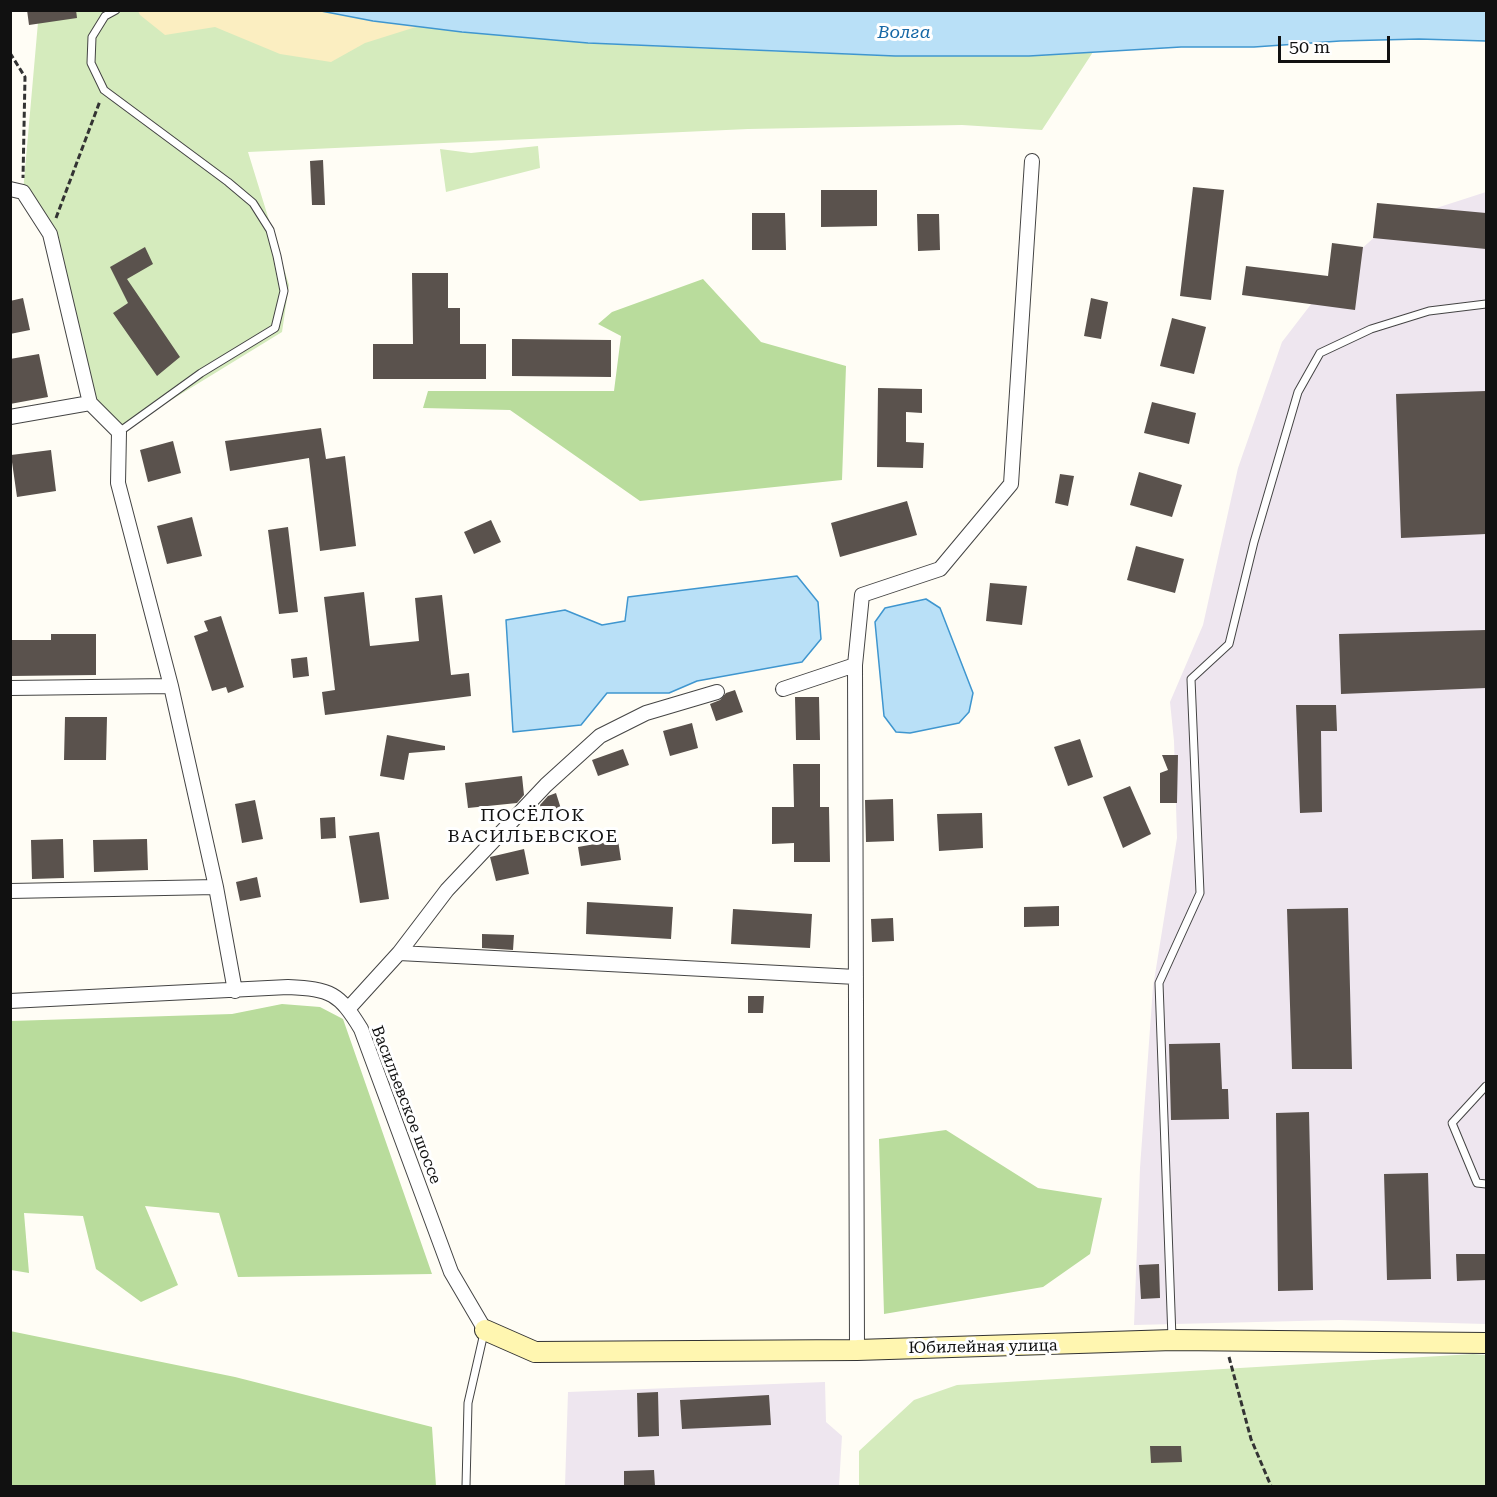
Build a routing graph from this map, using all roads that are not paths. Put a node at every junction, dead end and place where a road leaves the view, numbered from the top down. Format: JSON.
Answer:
{"nodes":[{"id":1,"x":116,"y":10,"type":"edge"},
{"id":2,"x":1032,"y":161,"type":"dead end"},
{"id":3,"x":17,"y":190,"type":"edge"},
{"id":4,"x":1486,"y":304,"type":"edge"},
{"id":5,"x":90,"y":403,"type":"junction"},
{"id":6,"x":10,"y":417,"type":"edge"},
{"id":7,"x":119,"y":432,"type":"junction"},
{"id":8,"x":855,"y":665,"type":"junction"},
{"id":9,"x":171,"y":686,"type":"junction"},
{"id":10,"x":10,"y":688,"type":"edge"},
{"id":11,"x":783,"y":688,"type":"dead end"},
{"id":12,"x":717,"y":692,"type":"dead end"},
{"id":13,"x":216,"y":887,"type":"junction"},
{"id":14,"x":10,"y":891,"type":"edge"},
{"id":15,"x":399,"y":953,"type":"junction"},
{"id":16,"x":856,"y":977,"type":"junction"},
{"id":17,"x":235,"y":991,"type":"junction"},
{"id":18,"x":10,"y":1001,"type":"edge"},
{"id":19,"x":348,"y":1009,"type":"junction"},
{"id":20,"x":1486,"y":1086,"type":"edge"},
{"id":21,"x":1486,"y":1184,"type":"edge"},
{"id":22,"x":485,"y":1330,"type":"junction"},
{"id":23,"x":1173,"y":1341,"type":"junction"},
{"id":24,"x":1486,"y":1343,"type":"edge"},
{"id":25,"x":857,"y":1350,"type":"junction"},
{"id":26,"x":466,"y":1486,"type":"edge"}],
"edges":[{"from":1,"to":7,"type":"lane"},
{"from":2,"to":8,"type":"street"},
{"from":3,"to":5,"type":"street"},
{"from":4,"to":23,"type":"lane"},
{"from":5,"to":6,"type":"street"},
{"from":5,"to":7,"type":"street"},
{"from":7,"to":9,"type":"street"},
{"from":8,"to":11,"type":"street"},
{"from":8,"to":16,"type":"street"},
{"from":9,"to":10,"type":"street"},
{"from":9,"to":13,"type":"street"},
{"from":12,"to":15,"type":"street"},
{"from":13,"to":14,"type":"street"},
{"from":13,"to":17,"type":"street"},
{"from":15,"to":16,"type":"street"},
{"from":15,"to":19,"type":"street"},
{"from":16,"to":25,"type":"street"},
{"from":17,"to":18,"type":"street","name":"Васильевское шоссе"},
{"from":17,"to":19,"type":"street","name":"Васильевское шоссе"},
{"from":19,"to":22,"type":"street","name":"Васильевское шоссе"},
{"from":20,"to":21,"type":"lane"},
{"from":22,"to":25,"type":"street","name":"Юбилейная улица"},
{"from":22,"to":26,"type":"lane"},
{"from":23,"to":24,"type":"street","name":"Юбилейная улица"},
{"from":23,"to":25,"type":"street","name":"Юбилейная улица"}]}
